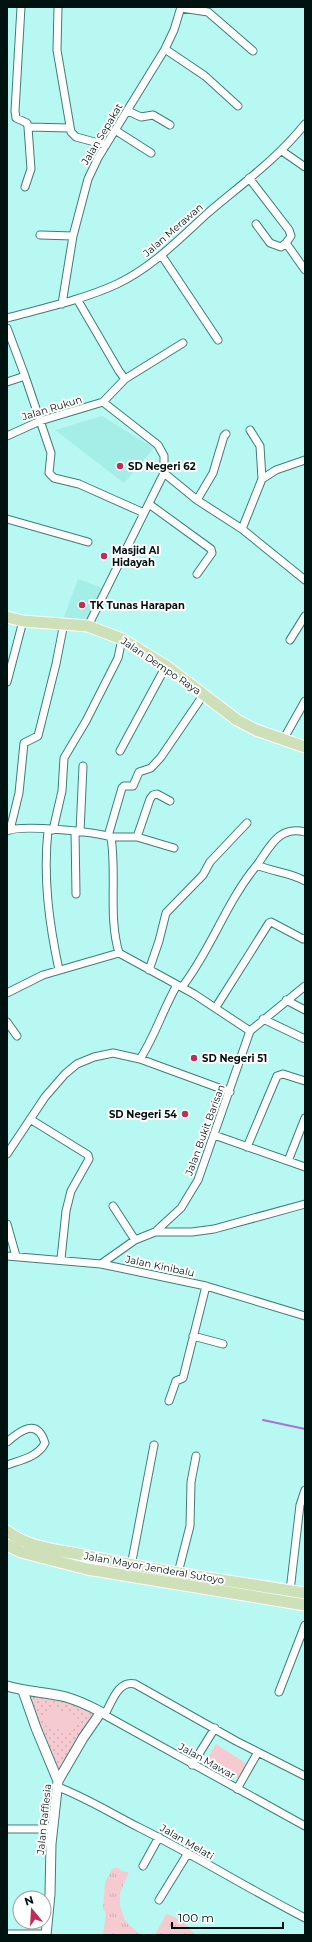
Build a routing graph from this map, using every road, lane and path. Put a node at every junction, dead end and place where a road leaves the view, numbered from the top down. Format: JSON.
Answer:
{"nodes":[{"id":1,"x":21,"y":7,"type":"edge"},
{"id":2,"x":58,"y":7,"type":"edge"},
{"id":3,"x":181,"y":7,"type":"edge"},
{"id":4,"x":165,"y":48,"type":"junction"},
{"id":5,"x":253,"y":51,"type":"dead end"},
{"id":6,"x":238,"y":106,"type":"dead end"},
{"id":7,"x":128,"y":110,"type":"junction"},
{"id":8,"x":305,"y":124,"type":"edge"},
{"id":9,"x":170,"y":125,"type":"dead end"},
{"id":10,"x":28,"y":127,"type":"junction"},
{"id":11,"x":70,"y":128,"type":"junction"},
{"id":12,"x":115,"y":130,"type":"junction"},
{"id":13,"x":106,"y":145,"type":"junction"},
{"id":14,"x":282,"y":151,"type":"junction"},
{"id":15,"x":151,"y":153,"type":"dead end"},
{"id":16,"x":305,"y":167,"type":"edge"},
{"id":17,"x":249,"y":178,"type":"junction"},
{"id":18,"x":25,"y":187,"type":"dead end"},
{"id":19,"x":256,"y":224,"type":"dead end"},
{"id":20,"x":40,"y":235,"type":"dead end"},
{"id":21,"x":73,"y":236,"type":"junction"},
{"id":22,"x":286,"y":243,"type":"junction"},
{"id":23,"x":162,"y":256,"type":"junction"},
{"id":24,"x":305,"y":270,"type":"edge"},
{"id":25,"x":77,"y":299,"type":"junction"},
{"id":26,"x":62,"y":304,"type":"junction"},
{"id":27,"x":7,"y":318,"type":"edge"},
{"id":28,"x":7,"y":328,"type":"edge"},
{"id":29,"x":218,"y":340,"type":"dead end"},
{"id":30,"x":184,"y":343,"type":"dead end"},
{"id":31,"x":25,"y":376,"type":"junction"},
{"id":32,"x":125,"y":379,"type":"junction"},
{"id":33,"x":7,"y":382,"type":"edge"},
{"id":34,"x":103,"y":402,"type":"junction"},
{"id":35,"x":40,"y":421,"type":"junction"},
{"id":36,"x":250,"y":430,"type":"dead end"},
{"id":37,"x":226,"y":434,"type":"dead end"},
{"id":38,"x":7,"y":436,"type":"edge"},
{"id":39,"x":305,"y":460,"type":"edge"},
{"id":40,"x":164,"y":473,"type":"junction"},
{"id":41,"x":262,"y":479,"type":"junction"},
{"id":42,"x":197,"y":500,"type":"junction"},
{"id":43,"x":149,"y":504,"type":"junction"},
{"id":44,"x":144,"y":513,"type":"junction"},
{"id":45,"x":7,"y":519,"type":"edge"},
{"id":46,"x":242,"y":529,"type":"junction"},
{"id":47,"x":88,"y":542,"type":"dead end"},
{"id":48,"x":197,"y":574,"type":"dead end"},
{"id":49,"x":305,"y":580,"type":"edge"},
{"id":50,"x":7,"y":616,"type":"edge"},
{"id":51,"x":305,"y":616,"type":"edge"},
{"id":52,"x":23,"y":621,"type":"junction"},
{"id":53,"x":64,"y":623,"type":"junction"},
{"id":54,"x":88,"y":626,"type":"junction"},
{"id":55,"x":122,"y":639,"type":"junction"},
{"id":56,"x":290,"y":640,"type":"dead end"},
{"id":57,"x":166,"y":666,"type":"junction"},
{"id":58,"x":7,"y":682,"type":"edge"},
{"id":59,"x":204,"y":694,"type":"junction"},
{"id":60,"x":305,"y":701,"type":"edge"},
{"id":61,"x":283,"y":740,"type":"junction"},
{"id":62,"x":305,"y":747,"type":"edge"},
{"id":63,"x":120,"y":751,"type":"dead end"},
{"id":64,"x":84,"y":766,"type":"dead end"},
{"id":65,"x":170,"y":801,"type":"dead end"},
{"id":66,"x":247,"y":823,"type":"dead end"},
{"id":67,"x":9,"y":830,"type":"edge"},
{"id":68,"x":50,"y":830,"type":"junction"},
{"id":69,"x":78,"y":832,"type":"junction"},
{"id":70,"x":305,"y":832,"type":"edge"},
{"id":71,"x":110,"y":836,"type":"junction"},
{"id":72,"x":137,"y":837,"type":"junction"},
{"id":73,"x":174,"y":848,"type":"dead end"},
{"id":74,"x":257,"y":865,"type":"junction"},
{"id":75,"x":305,"y":881,"type":"edge"},
{"id":76,"x":76,"y":894,"type":"dead end"},
{"id":77,"x":305,"y":938,"type":"edge"},
{"id":78,"x":119,"y":953,"type":"junction"},
{"id":79,"x":59,"y":970,"type":"junction"},
{"id":80,"x":149,"y":970,"type":"junction"},
{"id":81,"x":179,"y":986,"type":"junction"},
{"id":82,"x":305,"y":986,"type":"edge"},
{"id":83,"x":7,"y":993,"type":"edge"},
{"id":84,"x":286,"y":1000,"type":"junction"},
{"id":85,"x":216,"y":1007,"type":"junction"},
{"id":86,"x":305,"y":1010,"type":"edge"},
{"id":87,"x":263,"y":1019,"type":"junction"},
{"id":88,"x":7,"y":1022,"type":"edge"},
{"id":89,"x":250,"y":1031,"type":"junction"},
{"id":90,"x":17,"y":1036,"type":"dead end"},
{"id":91,"x":305,"y":1039,"type":"edge"},
{"id":92,"x":140,"y":1059,"type":"junction"},
{"id":93,"x":305,"y":1080,"type":"edge"},
{"id":94,"x":230,"y":1092,"type":"junction"},
{"id":95,"x":305,"y":1118,"type":"edge"},
{"id":96,"x":30,"y":1119,"type":"junction"},
{"id":97,"x":214,"y":1135,"type":"junction"},
{"id":98,"x":247,"y":1147,"type":"junction"},
{"id":99,"x":7,"y":1154,"type":"edge"},
{"id":100,"x":288,"y":1161,"type":"junction"},
{"id":101,"x":305,"y":1167,"type":"edge"},
{"id":102,"x":305,"y":1204,"type":"edge"},
{"id":103,"x":113,"y":1206,"type":"dead end"},
{"id":104,"x":7,"y":1224,"type":"edge"},
{"id":105,"x":155,"y":1232,"type":"junction"},
{"id":106,"x":135,"y":1240,"type":"junction"},
{"id":107,"x":7,"y":1256,"type":"edge"},
{"id":108,"x":16,"y":1256,"type":"junction"},
{"id":109,"x":61,"y":1260,"type":"junction"},
{"id":110,"x":102,"y":1264,"type":"junction"},
{"id":111,"x":206,"y":1286,"type":"junction"},
{"id":112,"x":305,"y":1316,"type":"edge"},
{"id":113,"x":194,"y":1336,"type":"junction"},
{"id":114,"x":223,"y":1344,"type":"dead end"},
{"id":115,"x":170,"y":1401,"type":"dead end"},
{"id":116,"x":7,"y":1442,"type":"edge"},
{"id":117,"x":154,"y":1445,"type":"dead end"},
{"id":118,"x":196,"y":1456,"type":"dead end"},
{"id":119,"x":7,"y":1465,"type":"edge"},
{"id":120,"x":305,"y":1490,"type":"edge"},
{"id":121,"x":7,"y":1531,"type":"edge"},
{"id":122,"x":7,"y":1545,"type":"edge"},
{"id":123,"x":131,"y":1566,"type":"junction"},
{"id":124,"x":178,"y":1573,"type":"junction"},
{"id":125,"x":188,"y":1581,"type":"junction"},
{"id":126,"x":290,"y":1591,"type":"junction"},
{"id":127,"x":305,"y":1593,"type":"edge"},
{"id":128,"x":305,"y":1605,"type":"edge"},
{"id":129,"x":305,"y":1625,"type":"edge"},
{"id":130,"x":7,"y":1686,"type":"edge"},
{"id":131,"x":23,"y":1691,"type":"junction"},
{"id":132,"x":279,"y":1692,"type":"dead end"},
{"id":133,"x":103,"y":1714,"type":"junction"},
{"id":134,"x":215,"y":1728,"type":"junction"},
{"id":135,"x":258,"y":1752,"type":"junction"},
{"id":136,"x":192,"y":1765,"type":"junction"},
{"id":137,"x":305,"y":1776,"type":"edge"},
{"id":138,"x":58,"y":1784,"type":"junction"},
{"id":139,"x":237,"y":1789,"type":"junction"},
{"id":140,"x":305,"y":1826,"type":"edge"},
{"id":141,"x":53,"y":1828,"type":"junction"},
{"id":142,"x":7,"y":1829,"type":"edge"},
{"id":143,"x":159,"y":1837,"type":"junction"},
{"id":144,"x":188,"y":1853,"type":"junction"},
{"id":145,"x":143,"y":1866,"type":"dead end"},
{"id":146,"x":159,"y":1900,"type":"dead end"},
{"id":147,"x":305,"y":1918,"type":"edge"},
{"id":148,"x":7,"y":1934,"type":"edge"},
{"id":149,"x":46,"y":1934,"type":"edge"}],
"edges":[{"from":1,"to":10,"type":"street"},
{"from":2,"to":11,"type":"street"},
{"from":3,"to":4,"type":"street","name":"Jalan Sepakat"},
{"from":3,"to":5,"type":"street"},
{"from":4,"to":6,"type":"street"},
{"from":4,"to":7,"type":"street","name":"Jalan Sepakat"},
{"from":7,"to":9,"type":"street"},
{"from":7,"to":12,"type":"street","name":"Jalan Sepakat"},
{"from":8,"to":14,"type":"street","name":"Jalan Merawan"},
{"from":10,"to":11,"type":"street"},
{"from":10,"to":18,"type":"street"},
{"from":11,"to":13,"type":"street"},
{"from":12,"to":13,"type":"street","name":"Jalan Sepakat"},
{"from":12,"to":15,"type":"street"},
{"from":13,"to":21,"type":"street","name":"Jalan Sepakat"},
{"from":14,"to":16,"type":"street"},
{"from":14,"to":17,"type":"street","name":"Jalan Merawan"},
{"from":17,"to":22,"type":"street"},
{"from":17,"to":23,"type":"street","name":"Jalan Merawan"},
{"from":19,"to":22,"type":"street"},
{"from":20,"to":21,"type":"street"},
{"from":21,"to":26,"type":"street","name":"Jalan Sepakat"},
{"from":22,"to":24,"type":"street"},
{"from":23,"to":25,"type":"street","name":"Jalan Merawan"},
{"from":23,"to":29,"type":"street"},
{"from":25,"to":26,"type":"street","name":"Jalan Merawan"},
{"from":25,"to":32,"type":"street"},
{"from":26,"to":27,"type":"street","name":"Jalan Merawan"},
{"from":28,"to":31,"type":"street"},
{"from":30,"to":32,"type":"street","name":"Jalan Rukun"},
{"from":31,"to":33,"type":"street"},
{"from":31,"to":35,"type":"street"},
{"from":32,"to":34,"type":"street","name":"Jalan Rukun"},
{"from":34,"to":35,"type":"street","name":"Jalan Rukun"},
{"from":34,"to":40,"type":"street"},
{"from":35,"to":38,"type":"street","name":"Jalan Rukun"},
{"from":35,"to":44,"type":"street"},
{"from":36,"to":41,"type":"street"},
{"from":37,"to":42,"type":"street"},
{"from":39,"to":41,"type":"street"},
{"from":40,"to":42,"type":"street"},
{"from":40,"to":43,"type":"street"},
{"from":41,"to":46,"type":"street"},
{"from":42,"to":46,"type":"street"},
{"from":43,"to":44,"type":"street"},
{"from":43,"to":48,"type":"street"},
{"from":44,"to":54,"type":"street"},
{"from":45,"to":47,"type":"street"},
{"from":46,"to":49,"type":"street"},
{"from":50,"to":52,"type":"main road","name":"Jalan Dempo Raya"},
{"from":51,"to":56,"type":"street"},
{"from":52,"to":53,"type":"main road","name":"Jalan Dempo Raya"},
{"from":52,"to":58,"type":"street"},
{"from":53,"to":54,"type":"main road","name":"Jalan Dempo Raya"},
{"from":53,"to":67,"type":"street"},
{"from":54,"to":55,"type":"main road","name":"Jalan Dempo Raya"},
{"from":55,"to":57,"type":"main road","name":"Jalan Dempo Raya"},
{"from":55,"to":68,"type":"street"},
{"from":57,"to":59,"type":"main road","name":"Jalan Dempo Raya"},
{"from":57,"to":63,"type":"street"},
{"from":59,"to":61,"type":"main road","name":"Jalan Dempo Raya"},
{"from":59,"to":71,"type":"street"},
{"from":60,"to":61,"type":"street"},
{"from":61,"to":62,"type":"main road","name":"Jalan Dempo Raya"},
{"from":64,"to":69,"type":"street"},
{"from":65,"to":72,"type":"street"},
{"from":66,"to":80,"type":"street"},
{"from":67,"to":68,"type":"street"},
{"from":68,"to":69,"type":"street"},
{"from":68,"to":79,"type":"street"},
{"from":69,"to":71,"type":"street"},
{"from":69,"to":76,"type":"street"},
{"from":70,"to":74,"type":"street"},
{"from":71,"to":72,"type":"street"},
{"from":71,"to":78,"type":"street"},
{"from":72,"to":73,"type":"street"},
{"from":74,"to":75,"type":"street"},
{"from":74,"to":81,"type":"street"},
{"from":77,"to":85,"type":"street"},
{"from":78,"to":79,"type":"street"},
{"from":78,"to":80,"type":"street"},
{"from":79,"to":83,"type":"street"},
{"from":80,"to":81,"type":"street"},
{"from":81,"to":85,"type":"street"},
{"from":81,"to":92,"type":"street"},
{"from":82,"to":84,"type":"street","name":"Jalan Bukit Barisan"},
{"from":84,"to":86,"type":"street"},
{"from":84,"to":87,"type":"street","name":"Jalan Bukit Barisan"},
{"from":85,"to":89,"type":"street"},
{"from":87,"to":89,"type":"street","name":"Jalan Bukit Barisan"},
{"from":87,"to":91,"type":"street"},
{"from":88,"to":90,"type":"street"},
{"from":89,"to":94,"type":"street","name":"Jalan Bukit Barisan"},
{"from":92,"to":94,"type":"street"},
{"from":92,"to":96,"type":"street"},
{"from":93,"to":98,"type":"street"},
{"from":94,"to":97,"type":"street","name":"Jalan Bukit Barisan"},
{"from":95,"to":100,"type":"street"},
{"from":96,"to":99,"type":"street"},
{"from":96,"to":109,"type":"street"},
{"from":97,"to":98,"type":"street"},
{"from":97,"to":105,"type":"street","name":"Jalan Bukit Barisan"},
{"from":98,"to":100,"type":"street"},
{"from":100,"to":101,"type":"street"},
{"from":102,"to":105,"type":"street"},
{"from":103,"to":106,"type":"street"},
{"from":104,"to":108,"type":"street"},
{"from":105,"to":106,"type":"street","name":"Jalan Bukit Barisan"},
{"from":106,"to":110,"type":"street","name":"Jalan Bukit Barisan"},
{"from":107,"to":108,"type":"street","name":"Jalan Kinibalu"},
{"from":108,"to":109,"type":"street","name":"Jalan Kinibalu"},
{"from":109,"to":110,"type":"street","name":"Jalan Kinibalu"},
{"from":110,"to":111,"type":"street","name":"Jalan Kinibalu"},
{"from":111,"to":112,"type":"street","name":"Jalan Kinibalu"},
{"from":111,"to":113,"type":"street"},
{"from":113,"to":114,"type":"street"},
{"from":113,"to":115,"type":"street"},
{"from":116,"to":119,"type":"street"},
{"from":117,"to":123,"type":"street"},
{"from":118,"to":124,"type":"street"},
{"from":120,"to":126,"type":"street"},
{"from":121,"to":123,"type":"main road","name":"Jalan Mayor Jenderal Sutoyo"},
{"from":122,"to":125,"type":"main road"},
{"from":123,"to":124,"type":"main road","name":"Jalan Mayor Jenderal Sutoyo"},
{"from":124,"to":125,"type":"main road","name":"Jalan Mayor Jenderal Sutoyo"},
{"from":125,"to":126,"type":"main road","name":"Jalan Mayor Jenderal Sutoyo"},
{"from":125,"to":128,"type":"main road"},
{"from":126,"to":127,"type":"main road","name":"Jalan Mayor Jenderal Sutoyo"},
{"from":129,"to":132,"type":"street"},
{"from":130,"to":131,"type":"street"},
{"from":131,"to":133,"type":"street"},
{"from":131,"to":138,"type":"street"},
{"from":133,"to":134,"type":"street"},
{"from":133,"to":136,"type":"street","name":"Jalan Mawar"},
{"from":133,"to":138,"type":"street","name":"Jalan Rafflesia"},
{"from":134,"to":135,"type":"street"},
{"from":134,"to":136,"type":"street"},
{"from":135,"to":137,"type":"street"},
{"from":135,"to":139,"type":"street"},
{"from":136,"to":139,"type":"street","name":"Jalan Mawar"},
{"from":138,"to":141,"type":"street","name":"Jalan Rafflesia"},
{"from":138,"to":143,"type":"street","name":"Jalan Melati"},
{"from":139,"to":140,"type":"street","name":"Jalan Mawar"},
{"from":141,"to":142,"type":"street"},
{"from":141,"to":149,"type":"street","name":"Jalan Rafflesia"},
{"from":143,"to":144,"type":"street","name":"Jalan Melati"},
{"from":143,"to":145,"type":"street"},
{"from":144,"to":146,"type":"street"},
{"from":144,"to":147,"type":"street","name":"Jalan Melati"},
{"from":148,"to":149,"type":"street"}]}
